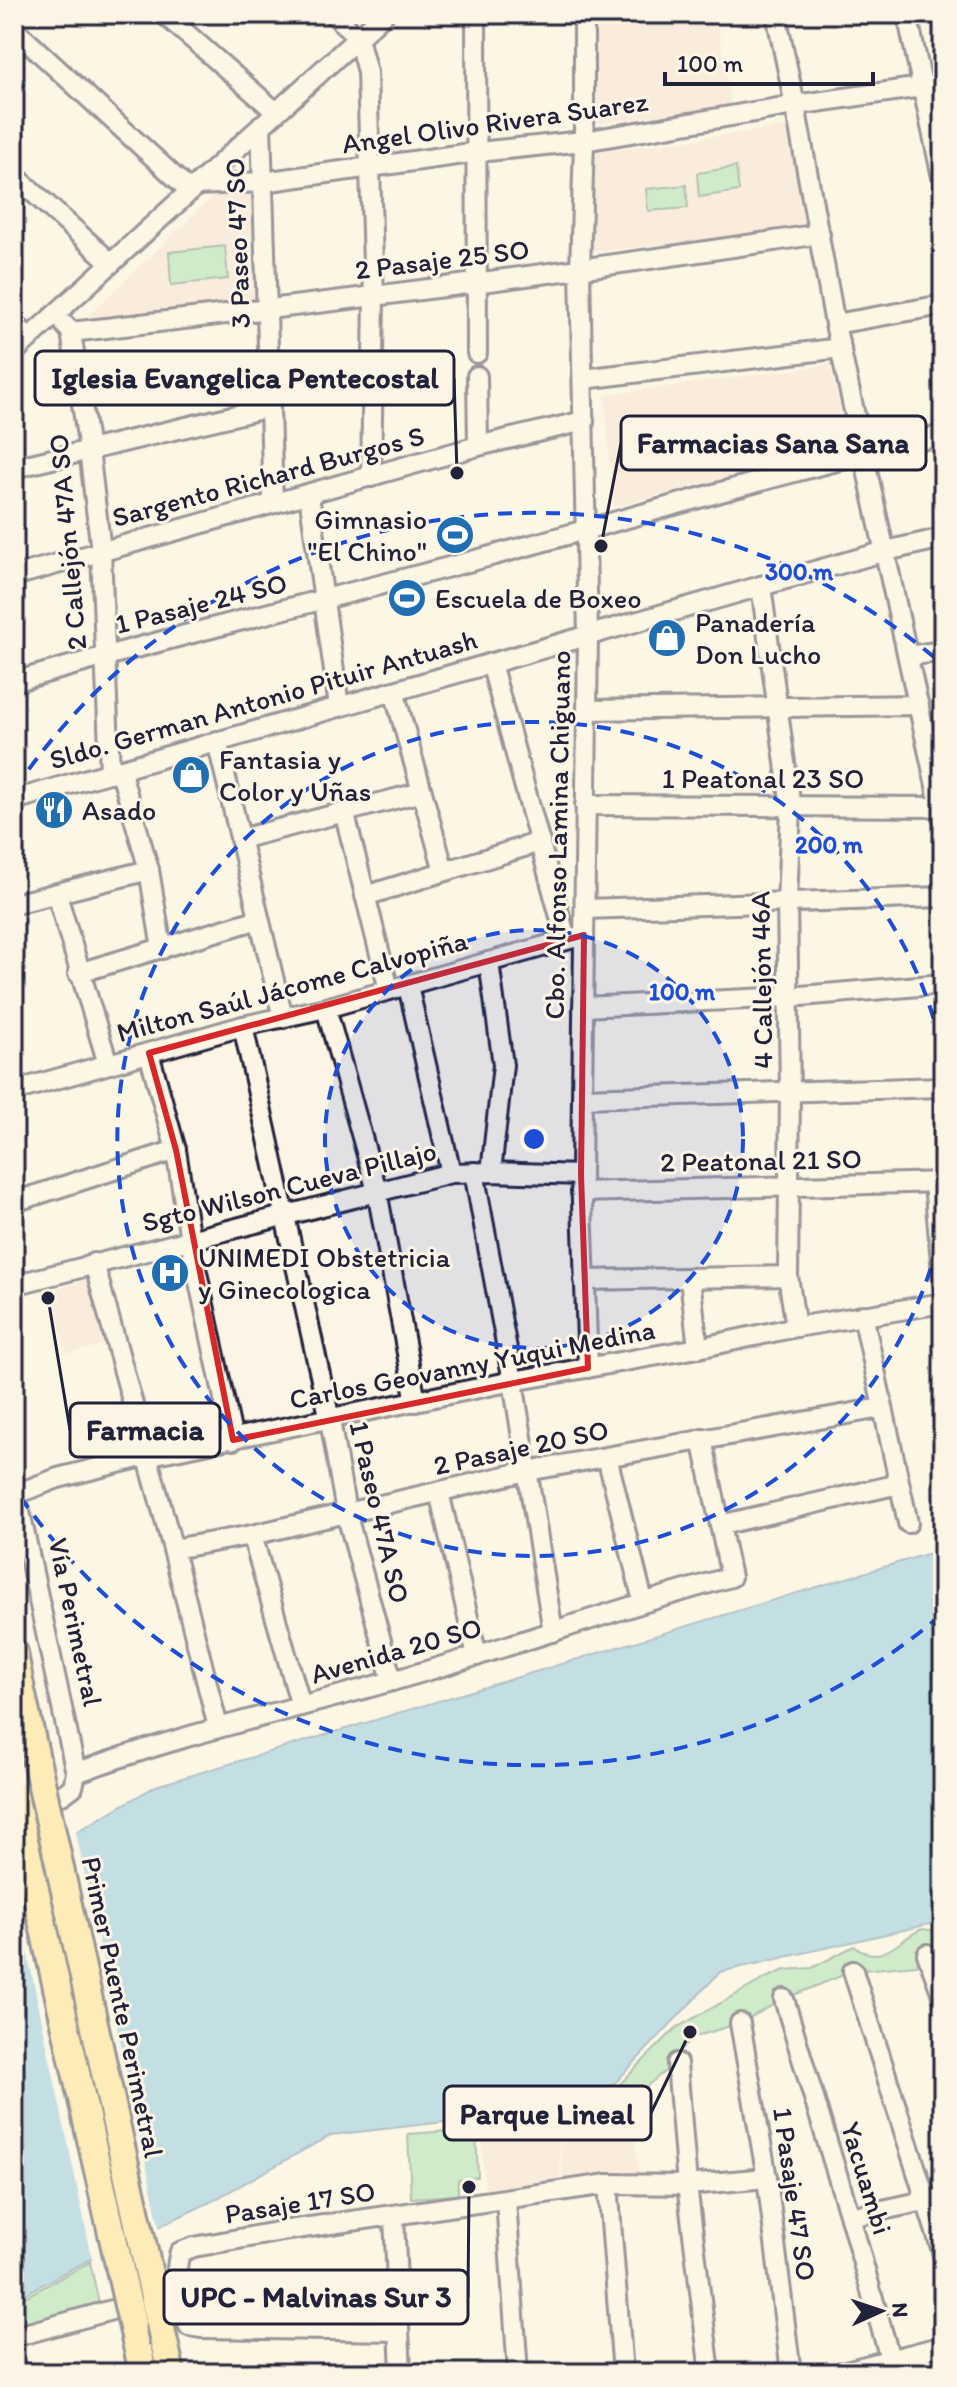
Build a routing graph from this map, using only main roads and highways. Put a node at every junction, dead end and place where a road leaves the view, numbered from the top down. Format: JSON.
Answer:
{"nodes":[{"id":1,"x":14,"y":1653,"type":"edge"},
{"id":2,"x":14,"y":1795,"type":"edge"},
{"id":3,"x":143,"y":2373,"type":"edge"},
{"id":4,"x":171,"y":2373,"type":"edge"}],
"edges":[{"from":1,"to":4,"type":"highway","name":"Primer Puente Perimetral","bridge":true},
{"from":2,"to":3,"type":"highway","name":"Primer Puente Perimetral","bridge":true}]}
